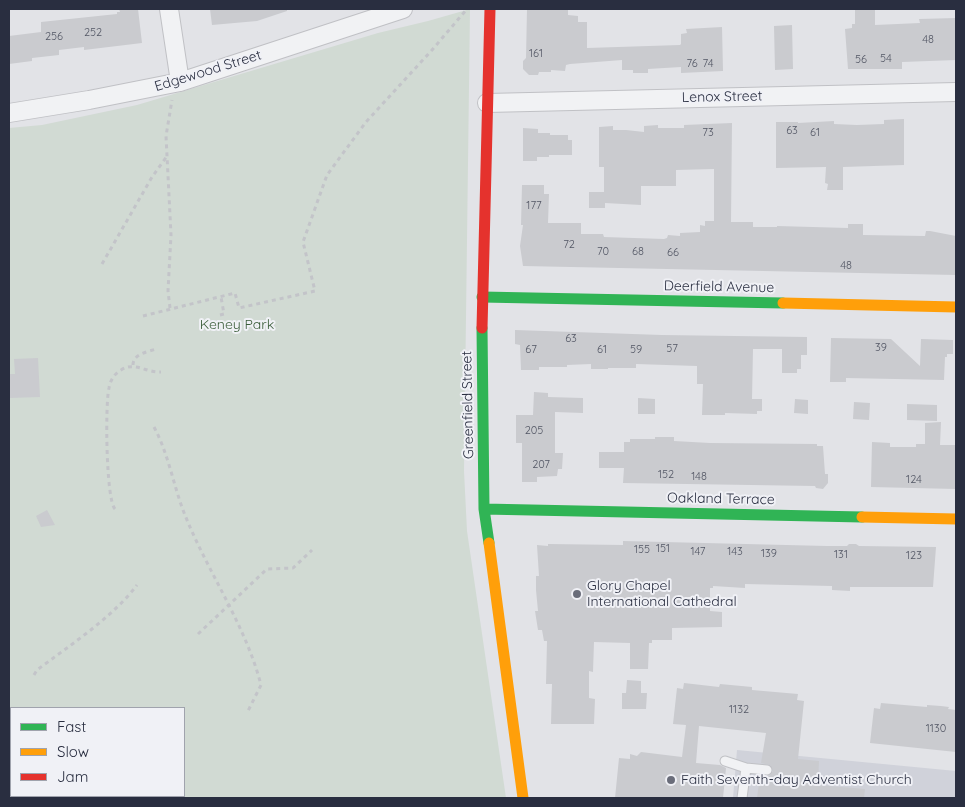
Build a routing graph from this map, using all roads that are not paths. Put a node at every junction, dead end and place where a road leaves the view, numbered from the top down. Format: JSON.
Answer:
{"nodes":[{"id":1,"x":169,"y":9,"type":"edge"},
{"id":2,"x":403,"y":9,"type":"edge"},
{"id":3,"x":490,"y":9,"type":"edge"},
{"id":4,"x":177,"y":82,"type":"junction"},
{"id":5,"x":956,"y":92,"type":"edge"},
{"id":6,"x":487,"y":103,"type":"junction"},
{"id":7,"x":9,"y":113,"type":"edge"},
{"id":8,"x":482,"y":297,"type":"junction"},
{"id":9,"x":956,"y":307,"type":"edge"},
{"id":10,"x":484,"y":509,"type":"junction"},
{"id":11,"x":956,"y":519,"type":"edge"},
{"id":12,"x":724,"y":761,"type":"dead end"},
{"id":13,"x":746,"y":768,"type":"junction"},
{"id":14,"x":767,"y":770,"type":"dead end"},
{"id":15,"x":523,"y":798,"type":"edge"},
{"id":16,"x":742,"y":798,"type":"edge"}],
"edges":[{"from":1,"to":4,"type":"street"},
{"from":2,"to":4,"type":"street","name":"Edgewood Street"},
{"from":3,"to":6,"type":"street","name":"Greenfield Street"},
{"from":4,"to":7,"type":"street","name":"Edgewood Street"},
{"from":5,"to":6,"type":"street","name":"Lenox Street"},
{"from":6,"to":8,"type":"street","name":"Greenfield Street"},
{"from":8,"to":9,"type":"street","name":"Deerfield Avenue"},
{"from":8,"to":10,"type":"street","name":"Greenfield Street"},
{"from":10,"to":11,"type":"street","name":"Oakland Terrace"},
{"from":10,"to":15,"type":"street","name":"Greenfield Street"},
{"from":12,"to":13,"type":"lane"},
{"from":13,"to":14,"type":"lane"},
{"from":13,"to":16,"type":"lane"}]}
